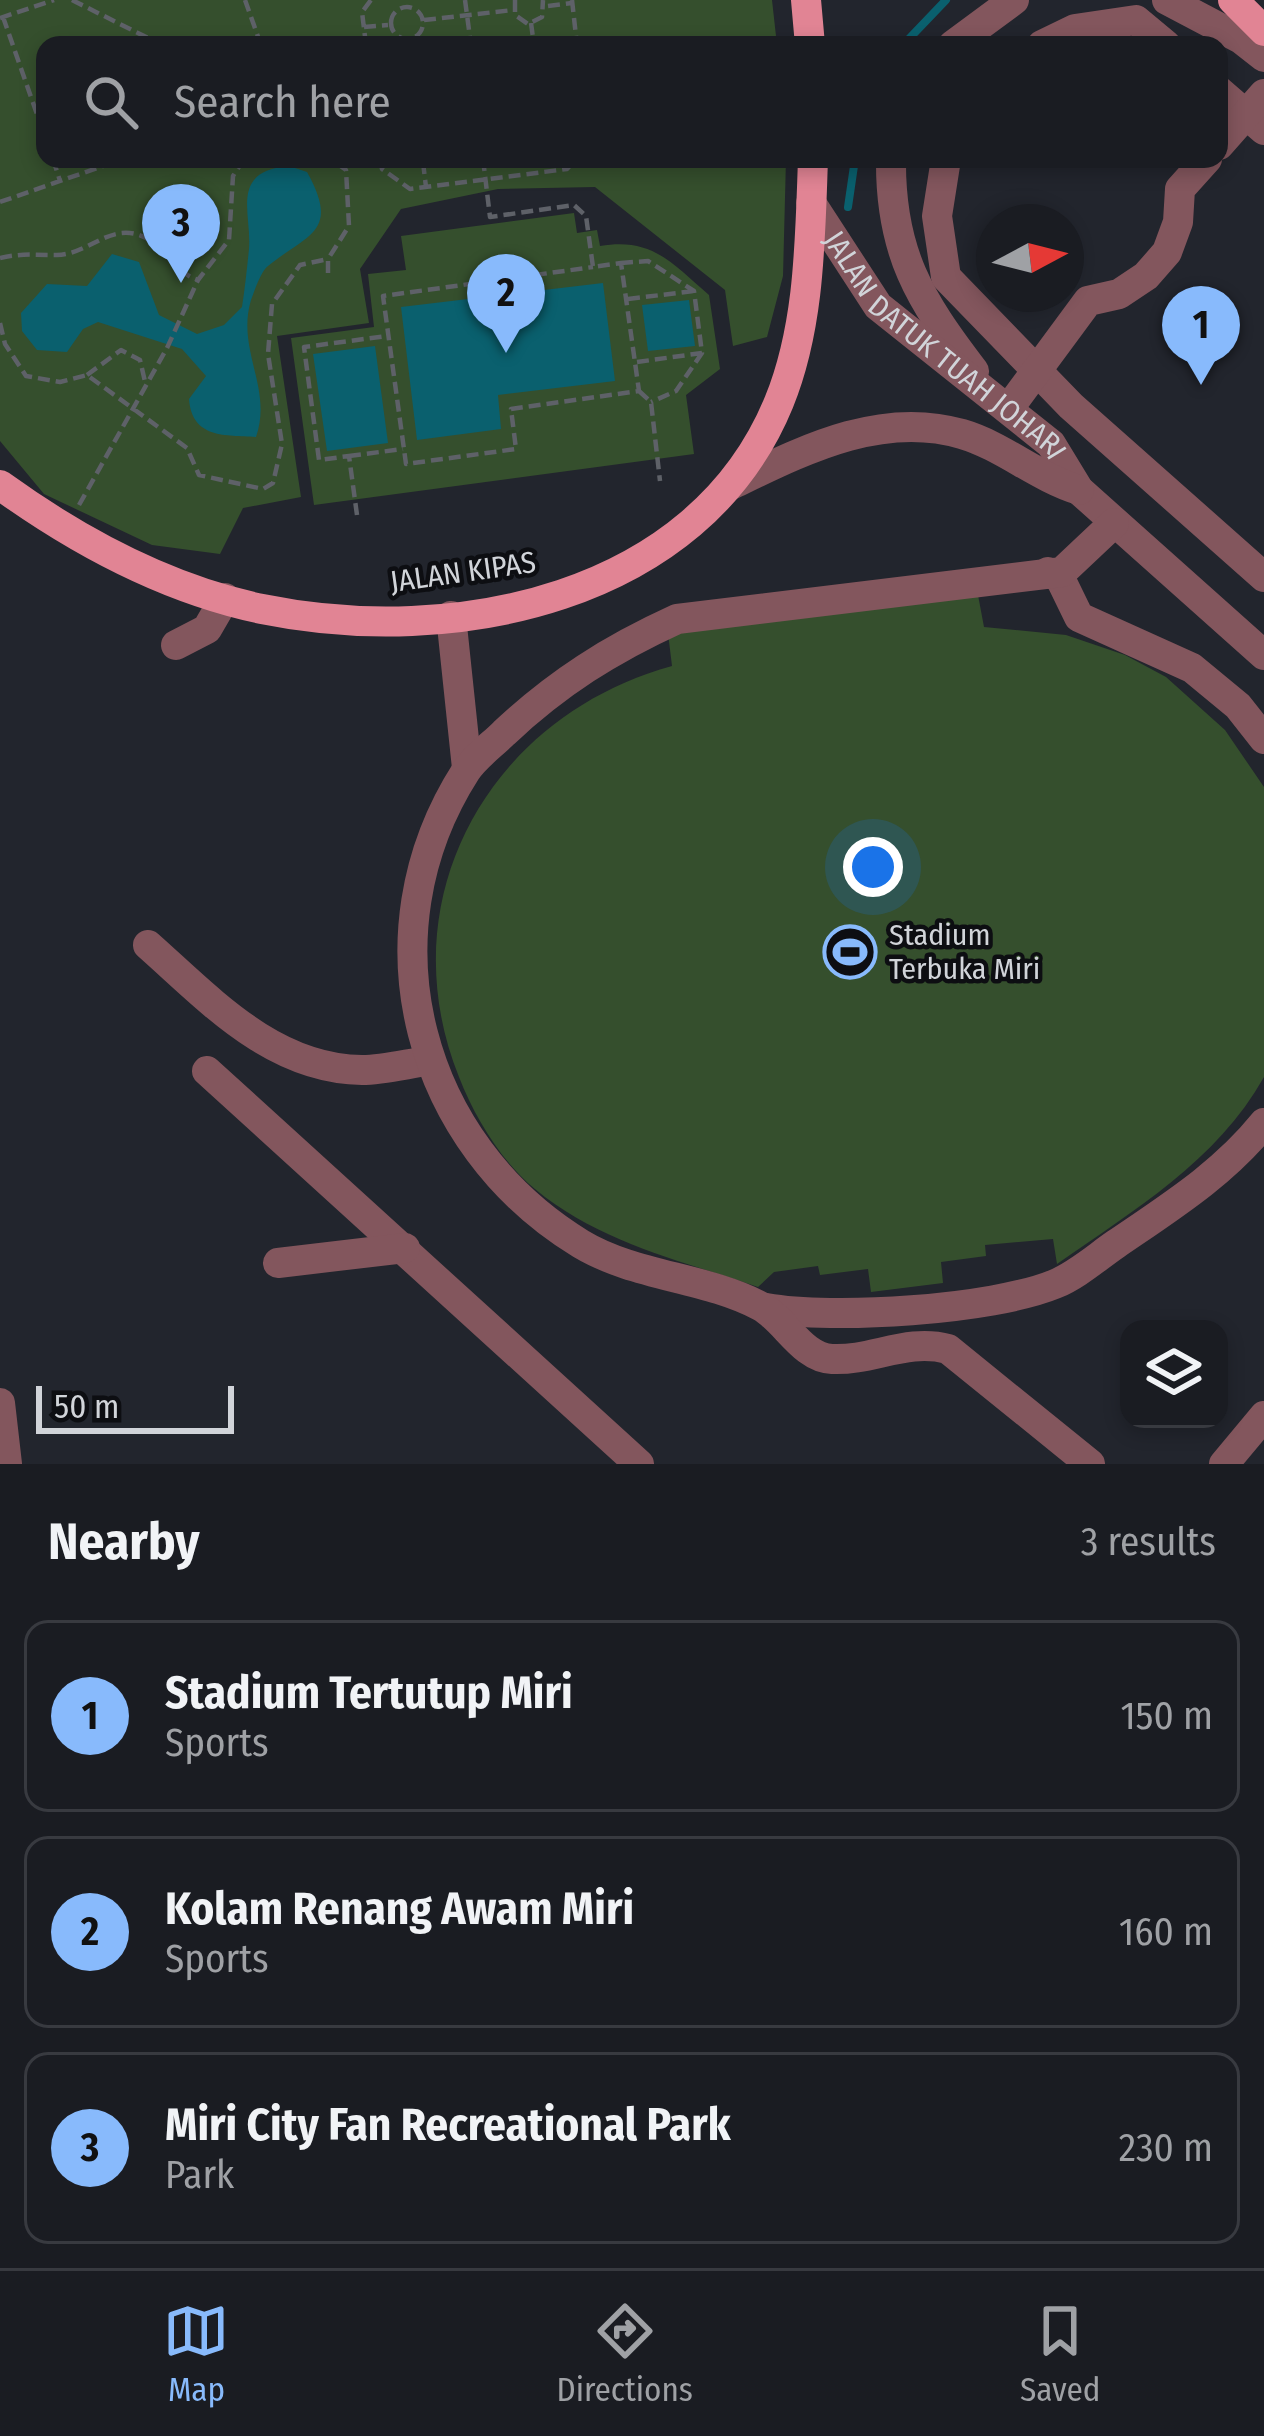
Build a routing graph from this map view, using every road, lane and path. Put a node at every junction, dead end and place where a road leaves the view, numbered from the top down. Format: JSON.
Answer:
{"nodes":[{"id":1,"x":54,"y":0,"type":"edge"},
{"id":2,"x":72,"y":0,"type":"edge"},
{"id":3,"x":245,"y":0,"type":"edge"},
{"id":4,"x":371,"y":0,"type":"edge"},
{"id":5,"x":465,"y":0,"type":"edge"},
{"id":6,"x":515,"y":0,"type":"edge"},
{"id":7,"x":1014,"y":0,"type":"edge"},
{"id":8,"x":1167,"y":0,"type":"edge"},
{"id":9,"x":1233,"y":0,"type":"edge"},
{"id":10,"x":572,"y":2,"type":"edge"},
{"id":11,"x":544,"y":3,"type":"edge"},
{"id":12,"x":808,"y":3,"type":"edge"},
{"id":13,"x":403,"y":4,"type":"edge"},
{"id":14,"x":513,"y":10,"type":"junction"},
{"id":15,"x":467,"y":15,"type":"junction"},
{"id":16,"x":2,"y":18,"type":"edge"},
{"id":17,"x":422,"y":21,"type":"junction"},
{"id":18,"x":531,"y":23,"type":"junction"},
{"id":19,"x":391,"y":25,"type":"junction"},
{"id":20,"x":364,"y":27,"type":"junction"},
{"id":21,"x":1264,"y":31,"type":"edge"},
{"id":22,"x":144,"y":36,"type":"edge"},
{"id":23,"x":258,"y":36,"type":"edge"},
{"id":24,"x":365,"y":36,"type":"edge"},
{"id":25,"x":396,"y":36,"type":"edge"},
{"id":26,"x":417,"y":36,"type":"edge"},
{"id":27,"x":470,"y":36,"type":"edge"},
{"id":28,"x":533,"y":36,"type":"edge"},
{"id":29,"x":577,"y":36,"type":"edge"},
{"id":30,"x":810,"y":36,"type":"edge"},
{"id":31,"x":965,"y":36,"type":"edge"},
{"id":32,"x":1060,"y":36,"type":"edge"},
{"id":33,"x":1155,"y":36,"type":"edge"},
{"id":34,"x":1264,"y":57,"type":"edge"},
{"id":35,"x":1228,"y":96,"type":"edge"},
{"id":36,"x":36,"y":112,"type":"edge"},
{"id":37,"x":1258,"y":113,"type":"edge"},
{"id":38,"x":1228,"y":138,"type":"edge"},
{"id":39,"x":55,"y":168,"type":"edge"},
{"id":40,"x":97,"y":168,"type":"edge"},
{"id":41,"x":238,"y":168,"type":"edge"},
{"id":42,"x":343,"y":168,"type":"edge"},
{"id":43,"x":382,"y":168,"type":"edge"},
{"id":44,"x":427,"y":168,"type":"edge"},
{"id":45,"x":484,"y":168,"type":"edge"},
{"id":46,"x":548,"y":168,"type":"edge"},
{"id":47,"x":569,"y":168,"type":"edge"},
{"id":48,"x":813,"y":168,"type":"edge"},
{"id":49,"x":891,"y":168,"type":"edge"},
{"id":50,"x":945,"y":168,"type":"edge"},
{"id":51,"x":1199,"y":168,"type":"edge"},
{"id":52,"x":548,"y":172,"type":"junction"},
{"id":53,"x":486,"y":179,"type":"junction"},
{"id":54,"x":60,"y":181,"type":"junction"},
{"id":55,"x":426,"y":187,"type":"junction"},
{"id":56,"x":0,"y":202,"type":"edge"},
{"id":57,"x":811,"y":203,"type":"junction"},
{"id":58,"x":0,"y":258,"type":"edge"},
{"id":59,"x":328,"y":259,"type":"junction"},
{"id":60,"x":621,"y":263,"type":"junction"},
{"id":61,"x":593,"y":267,"type":"junction"},
{"id":62,"x":328,"y":273,"type":"dead end"},
{"id":63,"x":198,"y":280,"type":"junction"},
{"id":64,"x":694,"y":291,"type":"junction"},
{"id":65,"x":626,"y":299,"type":"junction"},
{"id":66,"x":0,"y":323,"type":"edge"},
{"id":67,"x":388,"y":336,"type":"junction"},
{"id":68,"x":702,"y":353,"type":"junction"},
{"id":69,"x":635,"y":362,"type":"junction"},
{"id":70,"x":1038,"y":372,"type":"junction"},
{"id":71,"x":87,"y":375,"type":"junction"},
{"id":72,"x":146,"y":386,"type":"junction"},
{"id":73,"x":639,"y":391,"type":"junction"},
{"id":74,"x":999,"y":399,"type":"junction"},
{"id":75,"x":651,"y":402,"type":"junction"},
{"id":76,"x":134,"y":407,"type":"junction"},
{"id":77,"x":404,"y":448,"type":"junction"},
{"id":78,"x":349,"y":456,"type":"junction"},
{"id":79,"x":660,"y":481,"type":"dead end"},
{"id":80,"x":0,"y":485,"type":"edge"},
{"id":81,"x":730,"y":485,"type":"junction"},
{"id":82,"x":1078,"y":490,"type":"junction"},
{"id":83,"x":357,"y":515,"type":"dead end"},
{"id":84,"x":1114,"y":523,"type":"junction"},
{"id":85,"x":64,"y":531,"type":"junction"},
{"id":86,"x":1048,"y":572,"type":"junction"},
{"id":87,"x":1264,"y":577,"type":"edge"},
{"id":88,"x":224,"y":598,"type":"junction"},
{"id":89,"x":451,"y":616,"type":"junction"},
{"id":90,"x":176,"y":645,"type":"dead end"},
{"id":91,"x":1264,"y":655,"type":"edge"},
{"id":92,"x":1264,"y":739,"type":"edge"},
{"id":93,"x":467,"y":769,"type":"junction"},
{"id":94,"x":148,"y":945,"type":"dead end"},
{"id":95,"x":427,"y":1061,"type":"junction"},
{"id":96,"x":207,"y":1071,"type":"dead end"},
{"id":97,"x":1264,"y":1123,"type":"edge"},
{"id":98,"x":405,"y":1248,"type":"junction"},
{"id":99,"x":278,"y":1263,"type":"dead end"},
{"id":100,"x":762,"y":1307,"type":"junction"},
{"id":101,"x":0,"y":1403,"type":"edge"},
{"id":102,"x":1257,"y":1439,"type":"edge"},
{"id":103,"x":8,"y":1464,"type":"edge"},
{"id":104,"x":639,"y":1464,"type":"edge"},
{"id":105,"x":1090,"y":1464,"type":"edge"},
{"id":106,"x":1224,"y":1464,"type":"edge"}],
"edges":[{"from":1,"to":16,"type":"path"},
{"from":2,"to":22,"type":"path"},
{"from":3,"to":23,"type":"path"},
{"from":4,"to":20,"type":"path"},
{"from":5,"to":15,"type":"path"},
{"from":6,"to":14,"type":"path"},
{"from":7,"to":31,"type":"lane"},
{"from":8,"to":34,"type":"lane"},
{"from":9,"to":21,"type":"main road"},
{"from":10,"to":11,"type":"path"},
{"from":10,"to":29,"type":"path"},
{"from":11,"to":18,"type":"path"},
{"from":12,"to":30,"type":"main road"},
{"from":13,"to":17,"type":"path"},
{"from":13,"to":19,"type":"path"},
{"from":14,"to":15,"type":"path"},
{"from":14,"to":18,"type":"path"},
{"from":15,"to":17,"type":"path"},
{"from":15,"to":27,"type":"path"},
{"from":16,"to":36,"type":"path"},
{"from":17,"to":26,"type":"path"},
{"from":18,"to":28,"type":"path"},
{"from":19,"to":20,"type":"path"},
{"from":19,"to":25,"type":"path"},
{"from":20,"to":24,"type":"path"},
{"from":32,"to":33,"type":"lane"},
{"from":35,"to":37,"type":"lane"},
{"from":37,"to":38,"type":"lane"},
{"from":39,"to":54,"type":"path"},
{"from":40,"to":54,"type":"path"},
{"from":41,"to":63,"type":"path"},
{"from":42,"to":59,"type":"path"},
{"from":43,"to":55,"type":"path"},
{"from":44,"to":55,"type":"path"},
{"from":45,"to":53,"type":"path"},
{"from":46,"to":52,"type":"path"},
{"from":47,"to":52,"type":"path"},
{"from":48,"to":57,"type":"main road","name":"JALAN KIPAS"},
{"from":49,"to":74,"type":"lane"},
{"from":50,"to":70,"type":"lane"},
{"from":51,"to":70,"type":"lane"},
{"from":52,"to":53,"type":"path"},
{"from":53,"to":55,"type":"path"},
{"from":53,"to":61,"type":"path"},
{"from":54,"to":56,"type":"path"},
{"from":57,"to":74,"type":"lane","name":"JALAN DATUK TUAH JOHARI"},
{"from":57,"to":81,"type":"main road","name":"JALAN KIPAS"},
{"from":58,"to":63,"type":"path"},
{"from":59,"to":62,"type":"path"},
{"from":59,"to":76,"type":"path"},
{"from":60,"to":61,"type":"path"},
{"from":60,"to":64,"type":"path"},
{"from":60,"to":65,"type":"path"},
{"from":61,"to":67,"type":"path"},
{"from":63,"to":72,"type":"path"},
{"from":64,"to":65,"type":"path"},
{"from":64,"to":68,"type":"path"},
{"from":65,"to":69,"type":"path"},
{"from":66,"to":71,"type":"path"},
{"from":67,"to":77,"type":"path"},
{"from":67,"to":78,"type":"path"},
{"from":68,"to":69,"type":"path"},
{"from":68,"to":75,"type":"path"},
{"from":69,"to":73,"type":"path"},
{"from":70,"to":74,"type":"lane"},
{"from":70,"to":87,"type":"lane"},
{"from":71,"to":72,"type":"path"},
{"from":71,"to":76,"type":"path"},
{"from":72,"to":76,"type":"path"},
{"from":73,"to":75,"type":"path"},
{"from":73,"to":77,"type":"path"},
{"from":74,"to":82,"type":"lane","name":"JALAN DATUK TUAH JOHARI"},
{"from":75,"to":79,"type":"path"},
{"from":76,"to":85,"type":"path"},
{"from":77,"to":78,"type":"path"},
{"from":78,"to":83,"type":"path"},
{"from":80,"to":85,"type":"main road","name":"JALAN KIPAS"},
{"from":81,"to":82,"type":"lane","name":"JALAN DATUK TUAH JOHARI"},
{"from":81,"to":89,"type":"main road","name":"JALAN KIPAS"},
{"from":82,"to":84,"type":"lane","name":"JALAN DATUK TUAH JOHARI"},
{"from":84,"to":86,"type":"lane"},
{"from":84,"to":91,"type":"lane","name":"JALAN DATUK TUAH JOHARI"},
{"from":85,"to":88,"type":"main road","name":"JALAN KIPAS"},
{"from":86,"to":92,"type":"lane"},
{"from":86,"to":93,"type":"lane"},
{"from":88,"to":89,"type":"main road","name":"JALAN KIPAS"},
{"from":88,"to":90,"type":"lane"},
{"from":89,"to":93,"type":"lane"},
{"from":93,"to":95,"type":"lane"},
{"from":94,"to":95,"type":"lane"},
{"from":95,"to":100,"type":"lane"},
{"from":96,"to":98,"type":"lane"},
{"from":97,"to":100,"type":"lane"},
{"from":98,"to":99,"type":"lane"},
{"from":98,"to":104,"type":"lane"},
{"from":100,"to":105,"type":"lane"},
{"from":101,"to":103,"type":"lane"},
{"from":102,"to":106,"type":"lane"}]}
